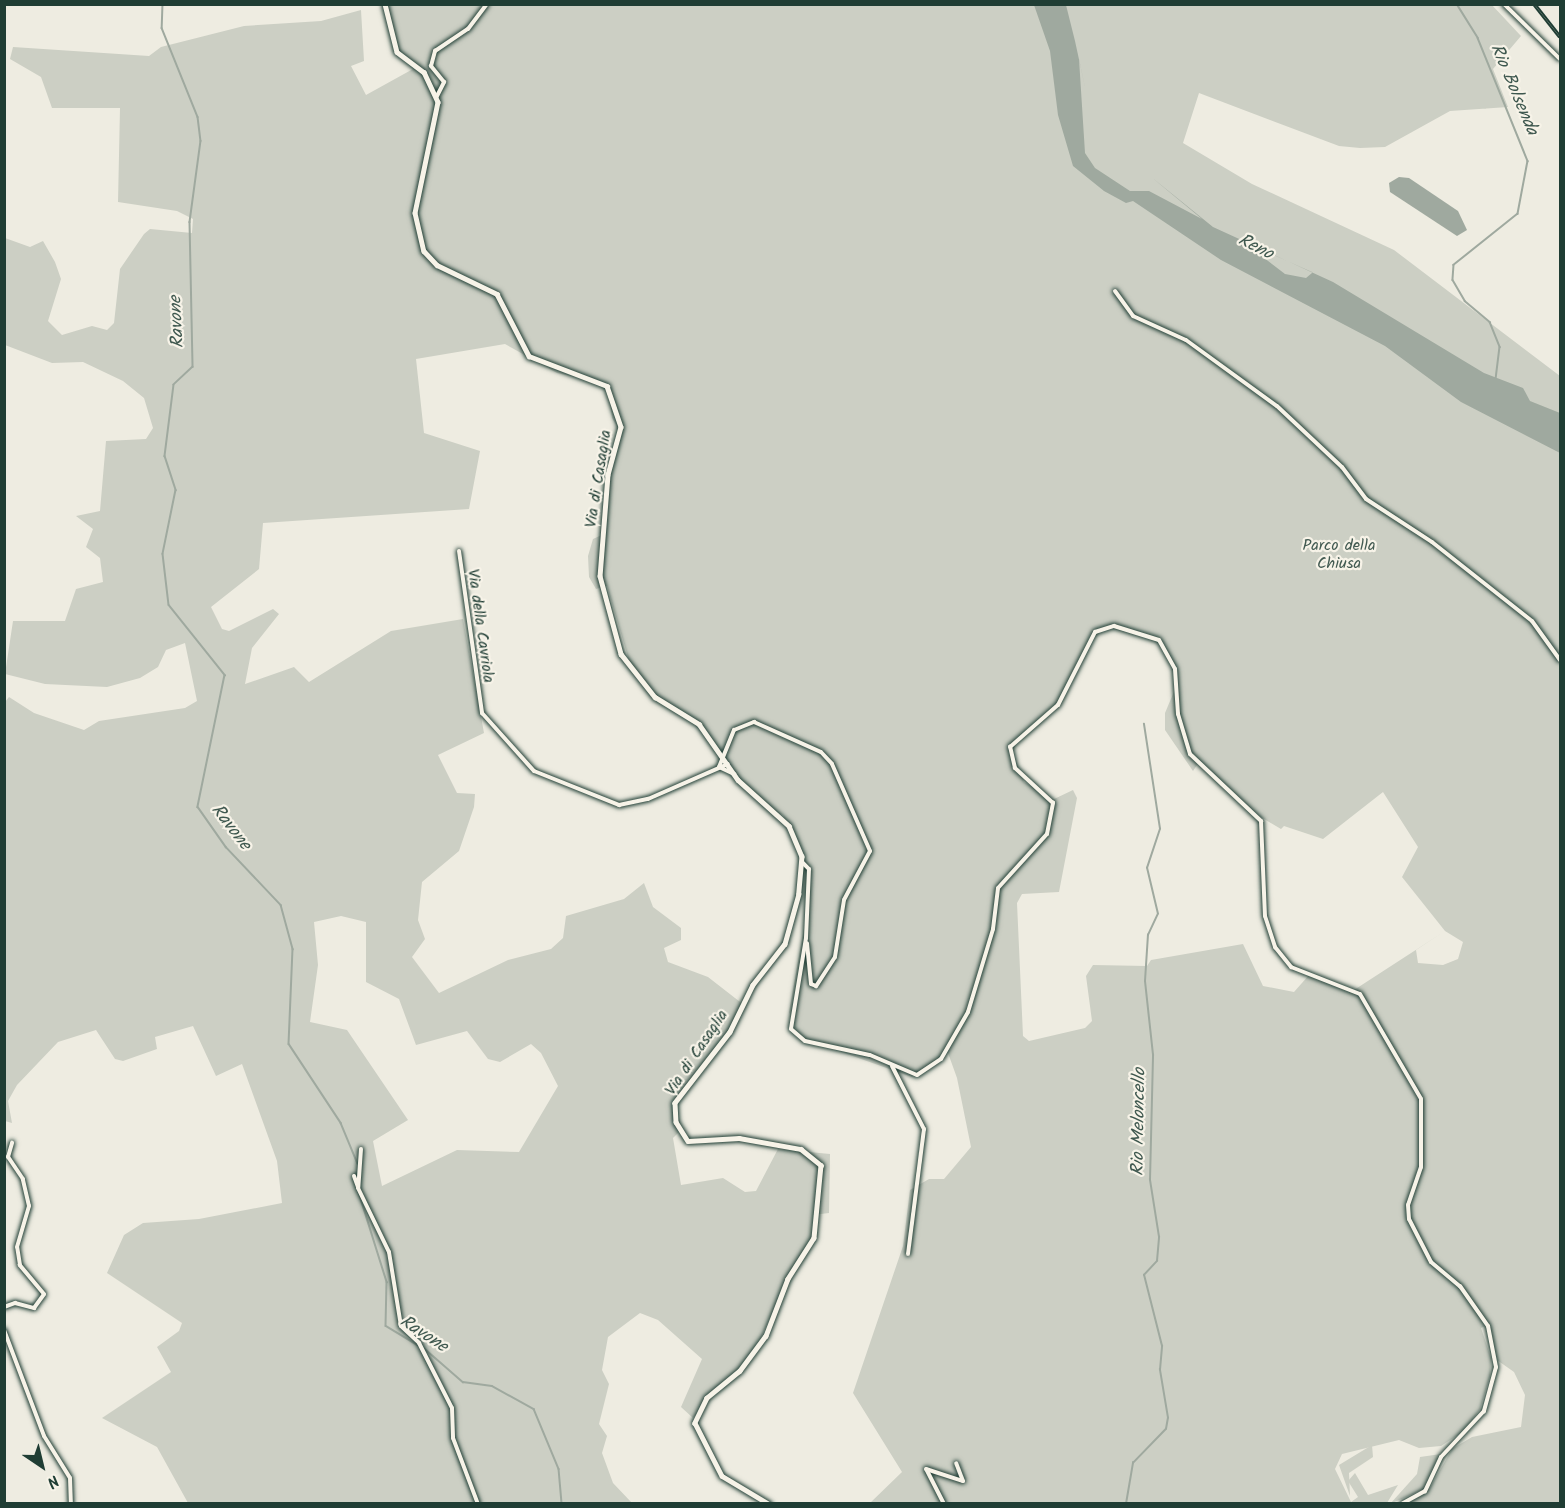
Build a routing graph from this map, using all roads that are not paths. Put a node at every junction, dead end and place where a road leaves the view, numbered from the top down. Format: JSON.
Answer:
{"nodes":[{"id":1,"x":385,"y":4,"type":"edge"},
{"id":2,"x":487,"y":4,"type":"edge"},
{"id":3,"x":1504,"y":4,"type":"edge"},
{"id":4,"x":1560,"y":59,"type":"edge"},
{"id":5,"x":436,"y":96,"type":"junction"},
{"id":6,"x":1115,"y":291,"type":"dead end"},
{"id":7,"x":459,"y":551,"type":"dead end"},
{"id":8,"x":1560,"y":660,"type":"edge"},
{"id":9,"x":722,"y":757,"type":"junction"},
{"id":10,"x":729,"y":764,"type":"junction"},
{"id":11,"x":719,"y":767,"type":"junction"},
{"id":12,"x":735,"y":774,"type":"junction"},
{"id":13,"x":802,"y":862,"type":"junction"},
{"id":14,"x":806,"y":938,"type":"junction"},
{"id":15,"x":892,"y":1065,"type":"junction"},
{"id":16,"x":12,"y":1143,"type":"dead end"},
{"id":17,"x":361,"y":1149,"type":"dead end"},
{"id":18,"x":354,"y":1176,"type":"dead end"},
{"id":19,"x":358,"y":1188,"type":"junction"},
{"id":20,"x":908,"y":1254,"type":"dead end"},
{"id":21,"x":4,"y":1307,"type":"edge"},
{"id":22,"x":4,"y":1330,"type":"edge"},
{"id":23,"x":956,"y":1463,"type":"dead end"},
{"id":24,"x":71,"y":1503,"type":"edge"},
{"id":25,"x":478,"y":1503,"type":"edge"},
{"id":26,"x":769,"y":1503,"type":"edge"},
{"id":27,"x":944,"y":1503,"type":"edge"},
{"id":28,"x":1402,"y":1503,"type":"edge"}],
"edges":[{"from":1,"to":5,"type":"street"},
{"from":2,"to":5,"type":"street"},
{"from":3,"to":4,"type":"street"},
{"from":5,"to":9,"type":"street","name":"Via di Casaglia"},
{"from":6,"to":8,"type":"street"},
{"from":7,"to":11,"type":"street","name":"Via della Cavriola"},
{"from":9,"to":10,"type":"street","name":"Via di Casaglia"},
{"from":9,"to":11,"type":"street"},
{"from":9,"to":14,"type":"street"},
{"from":10,"to":11,"type":"street","name":"Via della Cavriola"},
{"from":10,"to":12,"type":"street","name":"Via di Casaglia"},
{"from":11,"to":12,"type":"street"},
{"from":12,"to":13,"type":"street","name":"Via di Casaglia"},
{"from":13,"to":14,"type":"street"},
{"from":13,"to":26,"type":"street","name":"Via di Casaglia"},
{"from":14,"to":15,"type":"street"},
{"from":15,"to":20,"type":"street"},
{"from":15,"to":28,"type":"street"},
{"from":16,"to":21,"type":"street"},
{"from":17,"to":19,"type":"street"},
{"from":18,"to":19,"type":"street"},
{"from":19,"to":25,"type":"street"},
{"from":22,"to":24,"type":"street"},
{"from":23,"to":27,"type":"street"}]}
